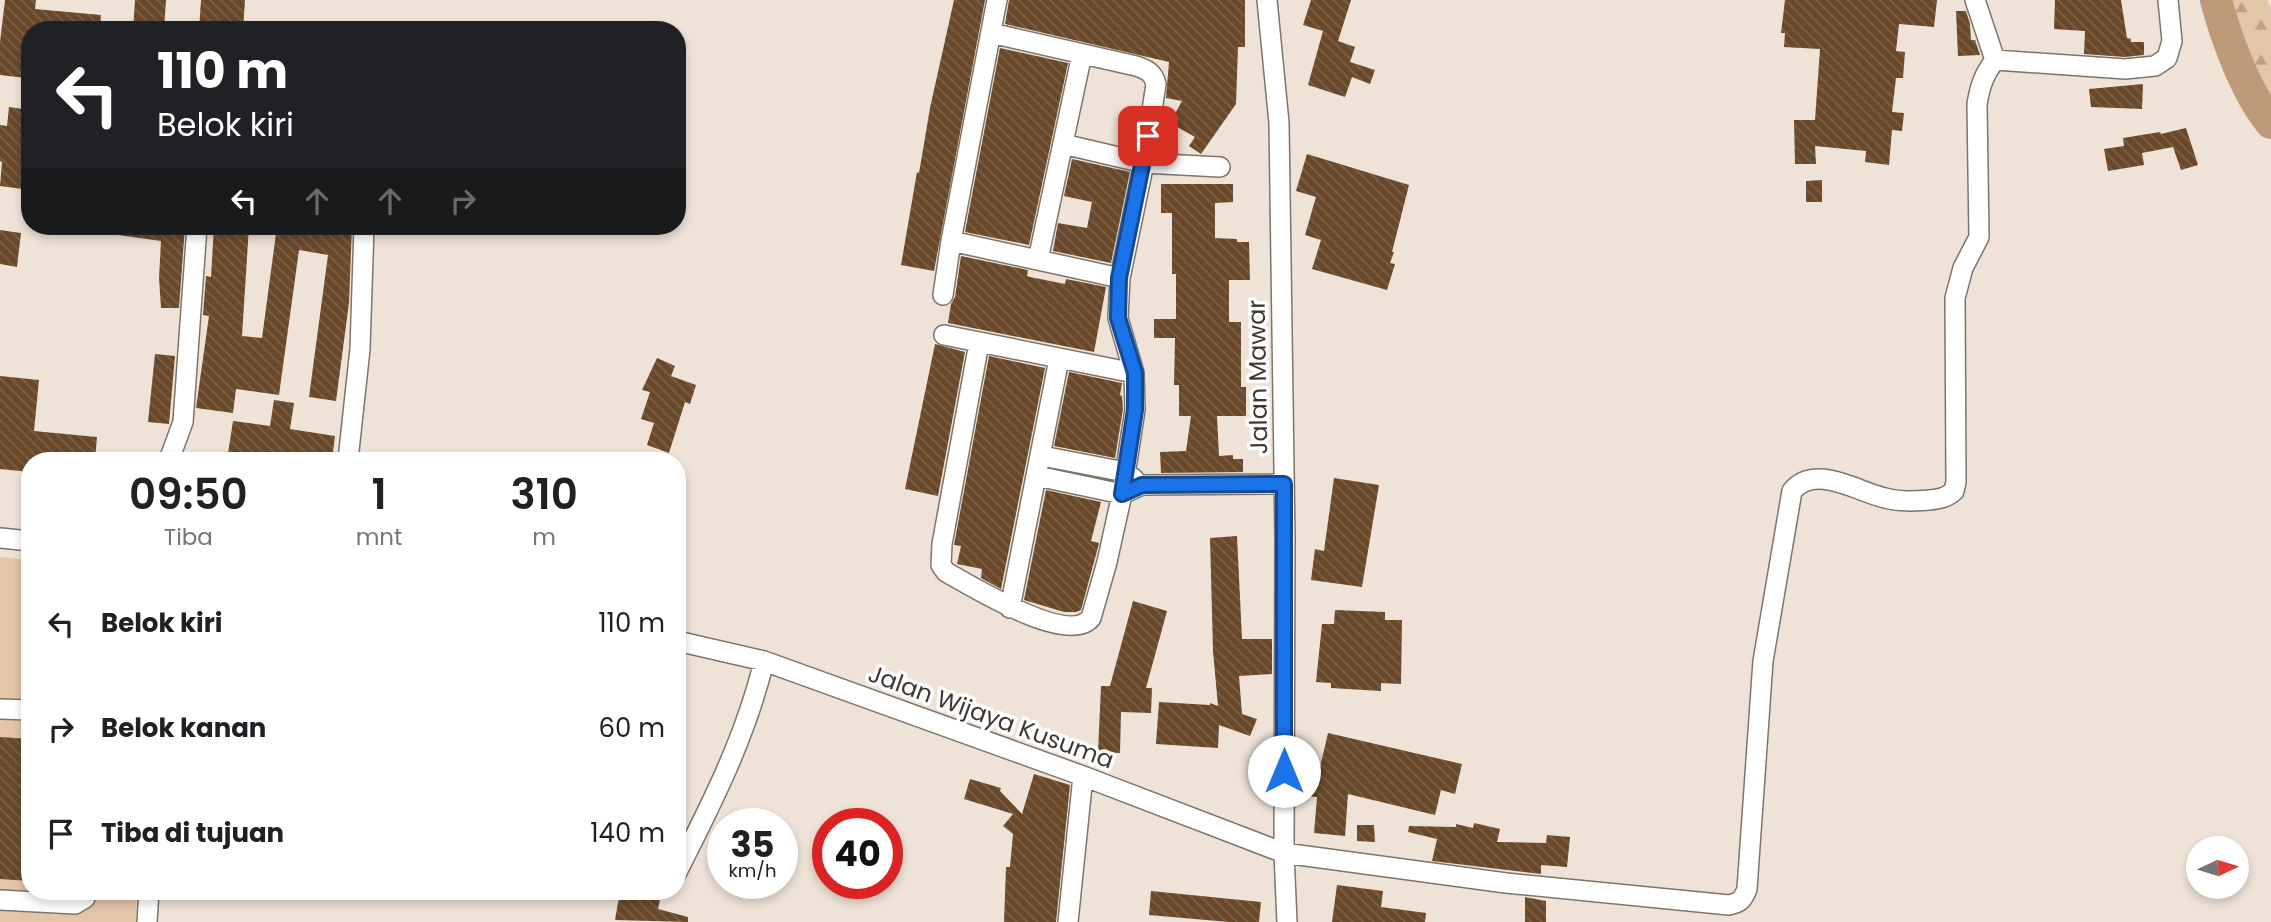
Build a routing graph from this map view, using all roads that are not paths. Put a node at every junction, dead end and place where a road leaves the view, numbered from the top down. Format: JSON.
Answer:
{"nodes":[{"id":1,"x":997,"y":0,"type":"edge"},
{"id":2,"x":1266,"y":0,"type":"edge"},
{"id":3,"x":1975,"y":0,"type":"edge"},
{"id":4,"x":2168,"y":0,"type":"edge"},
{"id":5,"x":991,"y":33,"type":"junction"},
{"id":6,"x":1082,"y":54,"type":"junction"},
{"id":7,"x":1995,"y":60,"type":"junction"},
{"id":8,"x":1063,"y":144,"type":"junction"},
{"id":9,"x":1144,"y":163,"type":"junction"},
{"id":10,"x":1220,"y":167,"type":"dead end"},
{"id":11,"x":196,"y":235,"type":"edge"},
{"id":12,"x":364,"y":235,"type":"edge"},
{"id":13,"x":951,"y":241,"type":"junction"},
{"id":14,"x":1038,"y":260,"type":"junction"},
{"id":15,"x":1119,"y":278,"type":"junction"},
{"id":16,"x":943,"y":295,"type":"dead end"},
{"id":17,"x":944,"y":335,"type":"dead end"},
{"id":18,"x":979,"y":343,"type":"junction"},
{"id":19,"x":1059,"y":359,"type":"junction"},
{"id":20,"x":1135,"y":373,"type":"junction"},
{"id":21,"x":172,"y":452,"type":"edge"},
{"id":22,"x":349,"y":452,"type":"edge"},
{"id":23,"x":1042,"y":456,"type":"junction"},
{"id":24,"x":1125,"y":472,"type":"junction"},
{"id":25,"x":1037,"y":476,"type":"junction"},
{"id":26,"x":1284,"y":484,"type":"junction"},
{"id":27,"x":1142,"y":485,"type":"junction"},
{"id":28,"x":1122,"y":494,"type":"junction"},
{"id":29,"x":0,"y":538,"type":"edge"},
{"id":30,"x":21,"y":540,"type":"edge"},
{"id":31,"x":1010,"y":608,"type":"junction"},
{"id":32,"x":686,"y":643,"type":"edge"},
{"id":33,"x":764,"y":661,"type":"junction"},
{"id":34,"x":0,"y":709,"type":"edge"},
{"id":35,"x":21,"y":710,"type":"edge"},
{"id":36,"x":1083,"y":776,"type":"junction"},
{"id":37,"x":1284,"y":853,"type":"junction"},
{"id":38,"x":686,"y":854,"type":"edge"},
{"id":39,"x":0,"y":900,"type":"edge"},
{"id":40,"x":82,"y":900,"type":"edge"},
{"id":41,"x":148,"y":900,"type":"edge"},
{"id":42,"x":147,"y":922,"type":"edge"},
{"id":43,"x":1068,"y":922,"type":"edge"},
{"id":44,"x":1287,"y":922,"type":"edge"}],
"edges":[{"from":1,"to":5,"type":"street"},
{"from":2,"to":26,"type":"street","name":"Jalan Mawar"},
{"from":3,"to":7,"type":"street"},
{"from":4,"to":7,"type":"street"},
{"from":5,"to":6,"type":"street"},
{"from":5,"to":13,"type":"street"},
{"from":6,"to":8,"type":"street"},
{"from":6,"to":9,"type":"street"},
{"from":7,"to":37,"type":"street","name":"Jalan Wijaya Kusuma"},
{"from":8,"to":9,"type":"street"},
{"from":8,"to":14,"type":"street"},
{"from":9,"to":10,"type":"street"},
{"from":9,"to":15,"type":"street"},
{"from":11,"to":21,"type":"street"},
{"from":12,"to":22,"type":"street"},
{"from":13,"to":14,"type":"street"},
{"from":13,"to":16,"type":"street"},
{"from":14,"to":15,"type":"street"},
{"from":15,"to":20,"type":"street"},
{"from":17,"to":18,"type":"street"},
{"from":18,"to":19,"type":"street"},
{"from":18,"to":31,"type":"street"},
{"from":19,"to":20,"type":"street"},
{"from":19,"to":23,"type":"street"},
{"from":20,"to":24,"type":"street"},
{"from":23,"to":24,"type":"street"},
{"from":23,"to":25,"type":"street"},
{"from":24,"to":27,"type":"street"},
{"from":24,"to":28,"type":"street"},
{"from":25,"to":28,"type":"street"},
{"from":25,"to":31,"type":"street"},
{"from":26,"to":27,"type":"street"},
{"from":26,"to":37,"type":"street","name":"Jalan Mawar"},
{"from":27,"to":28,"type":"street"},
{"from":28,"to":31,"type":"street"},
{"from":29,"to":30,"type":"street"},
{"from":32,"to":33,"type":"street","name":"Jalan Wijaya Kusuma"},
{"from":33,"to":36,"type":"street","name":"Jalan Wijaya Kusuma"},
{"from":33,"to":38,"type":"street"},
{"from":34,"to":35,"type":"street"},
{"from":36,"to":37,"type":"street","name":"Jalan Wijaya Kusuma"},
{"from":36,"to":43,"type":"street"},
{"from":37,"to":44,"type":"street","name":"Jalan Mawar"},
{"from":39,"to":40,"type":"street"},
{"from":41,"to":42,"type":"street"}]}
